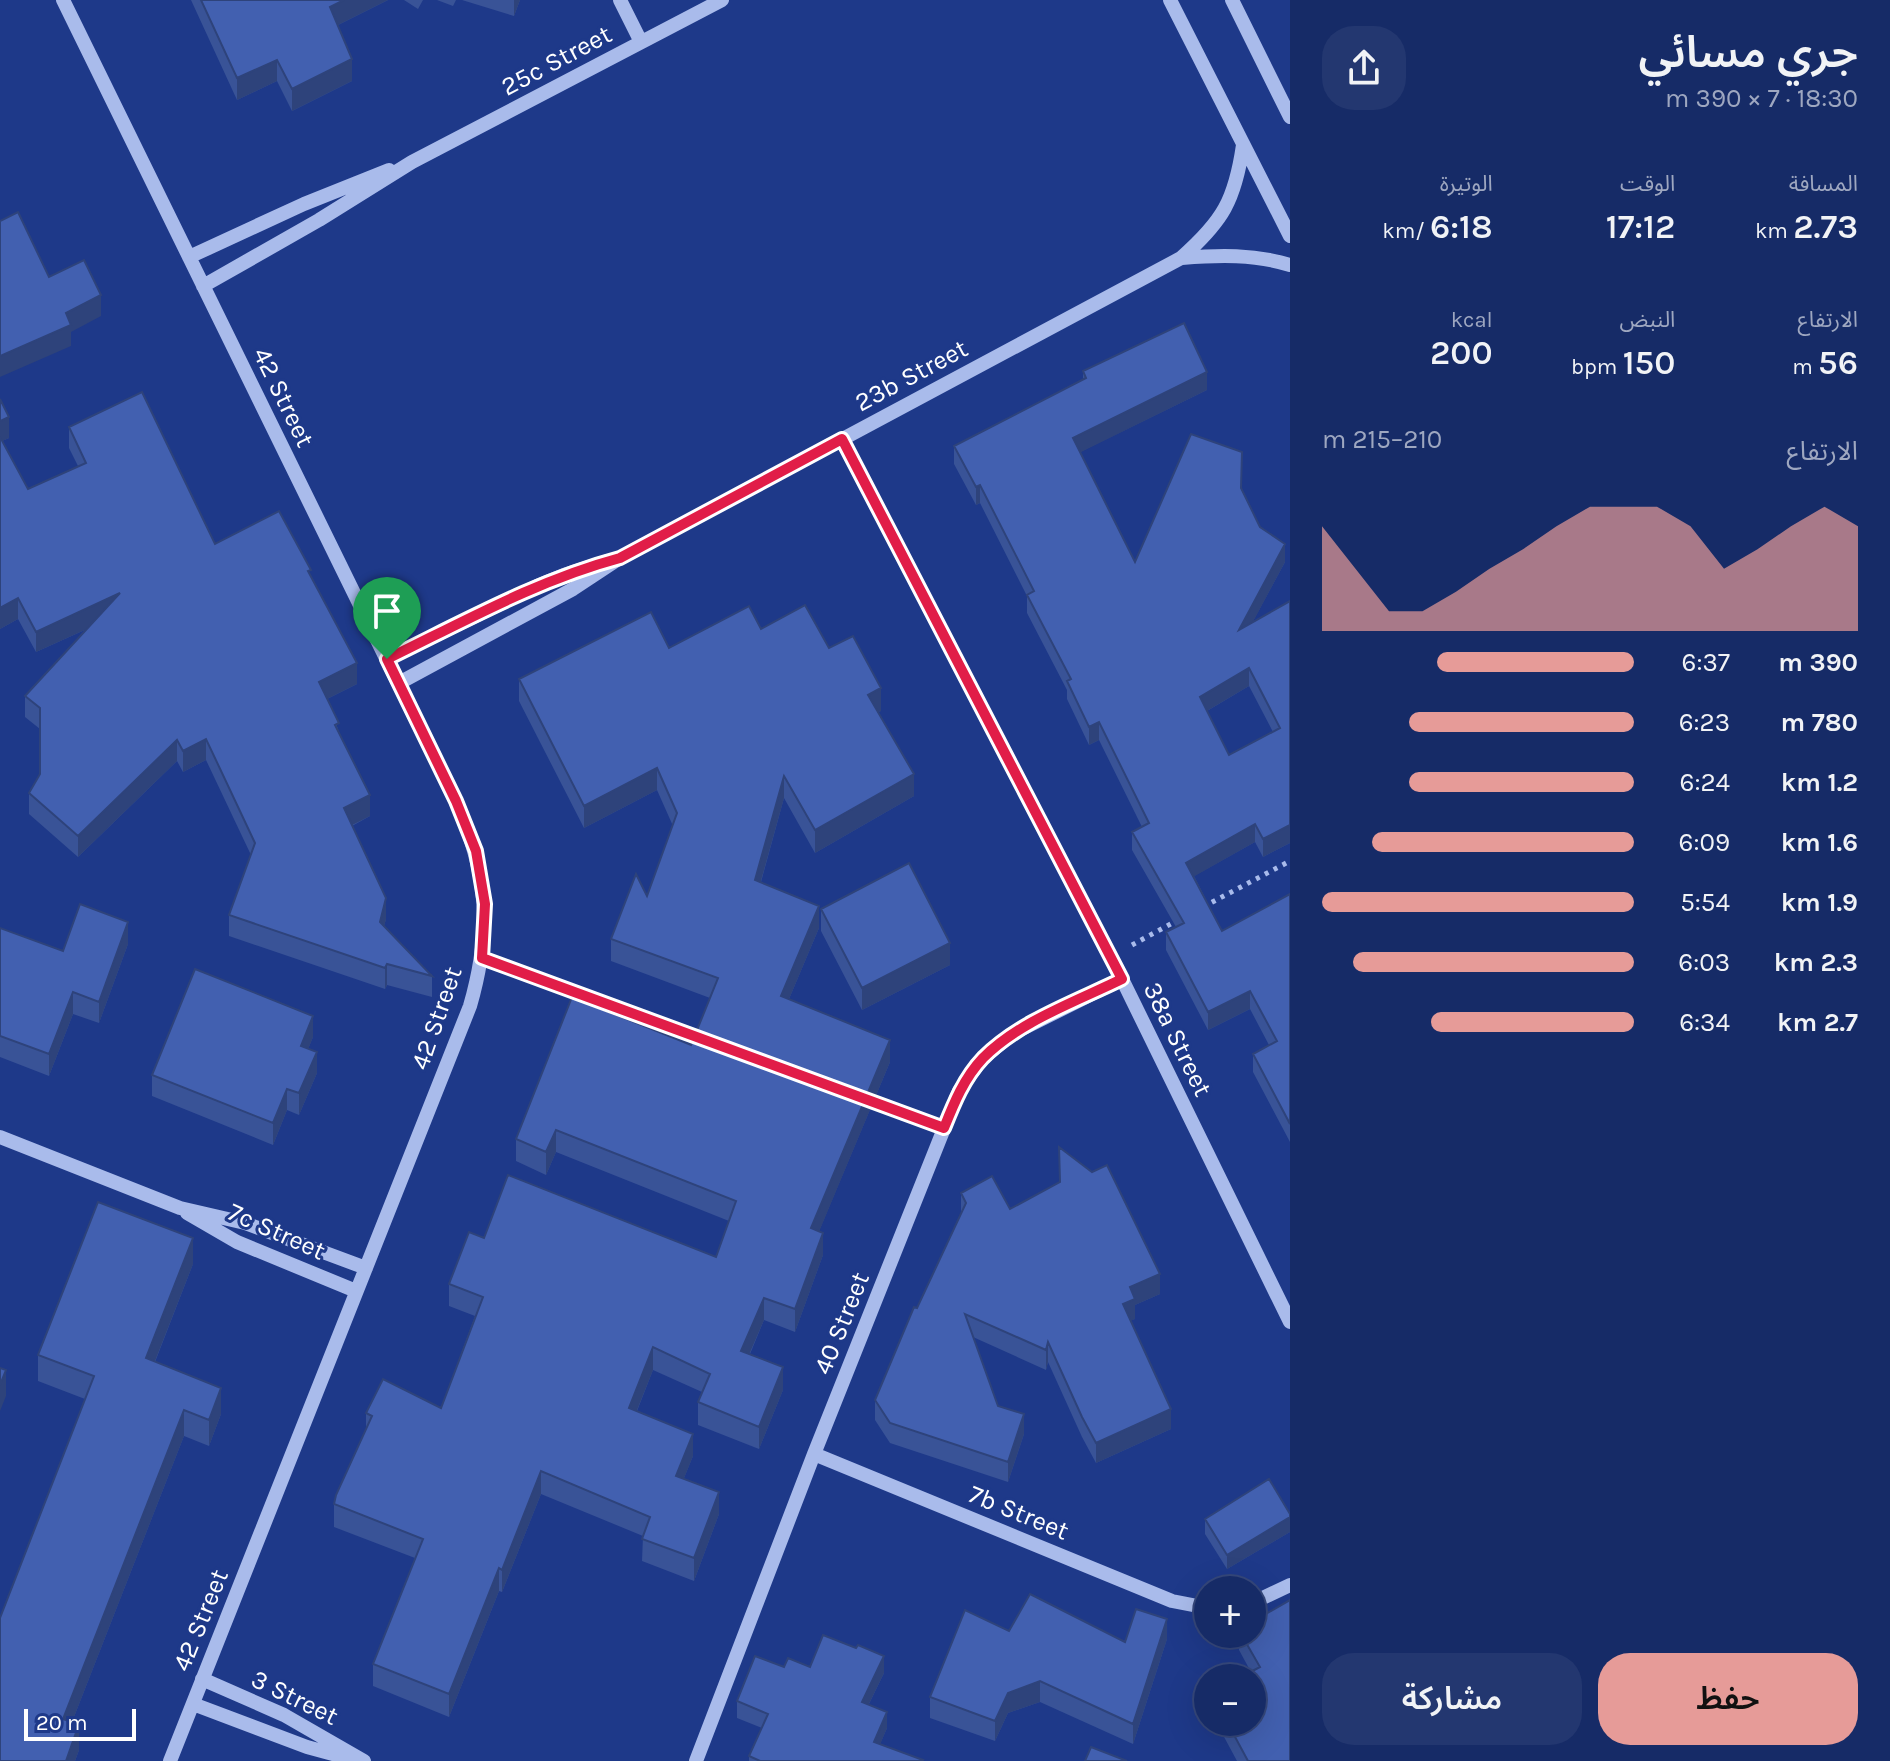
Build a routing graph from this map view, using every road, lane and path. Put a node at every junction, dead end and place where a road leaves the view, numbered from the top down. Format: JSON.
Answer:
{"nodes":[{"id":1,"x":63,"y":0,"type":"edge"},
{"id":2,"x":620,"y":0,"type":"edge"},
{"id":3,"x":722,"y":0,"type":"edge"},
{"id":4,"x":1170,"y":0,"type":"edge"},
{"id":5,"x":1232,"y":0,"type":"edge"},
{"id":6,"x":641,"y":42,"type":"junction"},
{"id":7,"x":1290,"y":117,"type":"edge"},
{"id":8,"x":1243,"y":145,"type":"junction"},
{"id":9,"x":412,"y":162,"type":"junction"},
{"id":10,"x":1290,"y":236,"type":"edge"},
{"id":11,"x":189,"y":257,"type":"junction"},
{"id":12,"x":1181,"y":258,"type":"junction"},
{"id":13,"x":1290,"y":265,"type":"edge"},
{"id":14,"x":203,"y":286,"type":"junction"},
{"id":15,"x":842,"y":439,"type":"junction"},
{"id":16,"x":620,"y":558,"type":"junction"},
{"id":17,"x":387,"y":659,"type":"junction"},
{"id":18,"x":399,"y":683,"type":"junction"},
{"id":19,"x":1290,"y":861,"type":"edge"},
{"id":20,"x":1193,"y":912,"type":"edge"},
{"id":21,"x":1179,"y":920,"type":"edge"},
{"id":22,"x":1110,"y":956,"type":"junction"},
{"id":23,"x":482,"y":958,"type":"junction"},
{"id":24,"x":1122,"y":979,"type":"junction"},
{"id":25,"x":705,"y":1040,"type":"edge"},
{"id":26,"x":869,"y":1100,"type":"edge"},
{"id":27,"x":944,"y":1128,"type":"junction"},
{"id":28,"x":0,"y":1137,"type":"edge"},
{"id":29,"x":180,"y":1208,"type":"junction"},
{"id":30,"x":366,"y":1268,"type":"junction"},
{"id":31,"x":356,"y":1291,"type":"junction"},
{"id":32,"x":1290,"y":1322,"type":"edge"},
{"id":33,"x":814,"y":1454,"type":"junction"},
{"id":34,"x":1290,"y":1585,"type":"edge"},
{"id":35,"x":1266,"y":1596,"type":"edge"},
{"id":36,"x":1194,"y":1605,"type":"edge"},
{"id":37,"x":202,"y":1679,"type":"junction"},
{"id":38,"x":193,"y":1704,"type":"junction"},
{"id":39,"x":170,"y":1761,"type":"edge"},
{"id":40,"x":363,"y":1761,"type":"edge"},
{"id":41,"x":696,"y":1761,"type":"edge"}],
"edges":[{"from":1,"to":11,"type":"street","name":"42 Street"},
{"from":2,"to":6,"type":"street"},
{"from":3,"to":6,"type":"street","name":"25c Street"},
{"from":4,"to":8,"type":"street"},
{"from":5,"to":7,"type":"street"},
{"from":6,"to":9,"type":"street","name":"25c Street"},
{"from":8,"to":10,"type":"street"},
{"from":8,"to":12,"type":"street","name":"23b Street"},
{"from":9,"to":11,"type":"street","name":"25c Street"},
{"from":9,"to":14,"type":"street","name":"25c Street"},
{"from":11,"to":14,"type":"street","name":"42 Street"},
{"from":12,"to":13,"type":"street","name":"23b Street"},
{"from":12,"to":15,"type":"street","name":"23b Street"},
{"from":14,"to":17,"type":"street","name":"42 Street"},
{"from":15,"to":16,"type":"street","name":"23b Street"},
{"from":15,"to":22,"type":"street","name":"38a Street"},
{"from":16,"to":17,"type":"street","name":"23b Street"},
{"from":16,"to":18,"type":"street","name":"23b Street"},
{"from":17,"to":18,"type":"street","name":"42 Street"},
{"from":18,"to":23,"type":"street","name":"42 Street"},
{"from":19,"to":20,"type":"path"},
{"from":21,"to":22,"type":"path"},
{"from":22,"to":24,"type":"street","name":"38a Street"},
{"from":23,"to":25,"type":"path"},
{"from":23,"to":30,"type":"street","name":"42 Street"},
{"from":24,"to":27,"type":"street","name":"40 Street"},
{"from":24,"to":32,"type":"street","name":"38a Street"},
{"from":26,"to":27,"type":"path"},
{"from":27,"to":33,"type":"street","name":"40 Street"},
{"from":28,"to":29,"type":"street","name":"7c Street"},
{"from":29,"to":30,"type":"street","name":"7c Street"},
{"from":29,"to":31,"type":"street","name":"7c Street"},
{"from":30,"to":31,"type":"street","name":"42 Street"},
{"from":31,"to":37,"type":"street","name":"42 Street"},
{"from":33,"to":36,"type":"street","name":"7b Street"},
{"from":33,"to":41,"type":"street","name":"40 Street"},
{"from":34,"to":35,"type":"street"},
{"from":37,"to":38,"type":"street","name":"42 Street"},
{"from":37,"to":40,"type":"street","name":"3 Street"},
{"from":38,"to":39,"type":"street","name":"42 Street"},
{"from":38,"to":40,"type":"street","name":"3 Street"}]}
